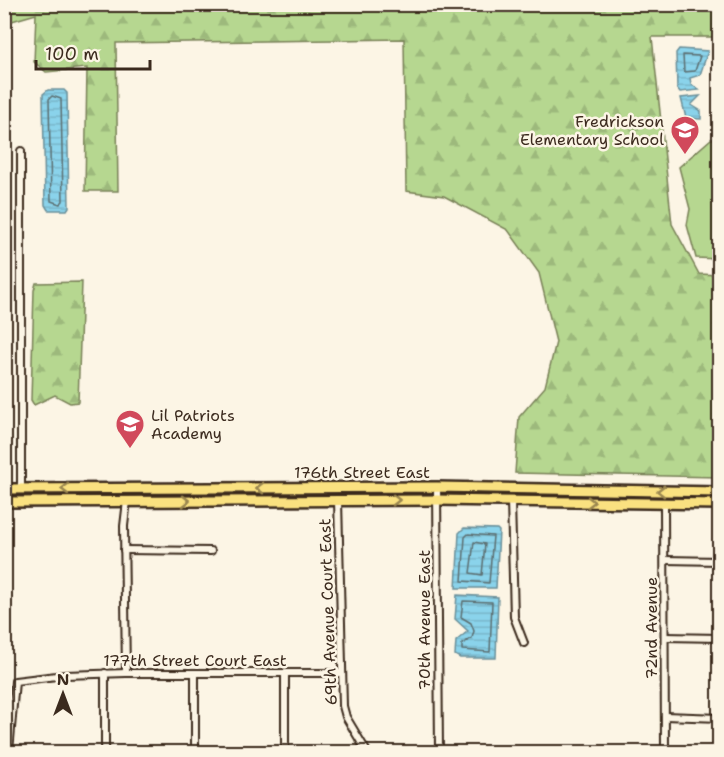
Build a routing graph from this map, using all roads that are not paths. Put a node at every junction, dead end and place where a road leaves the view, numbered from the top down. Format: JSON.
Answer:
{"nodes":[{"id":1,"x":21,"y":151,"type":"dead end"},
{"id":2,"x":437,"y":487,"type":"junction"},
{"id":3,"x":4,"y":489,"type":"edge"},
{"id":4,"x":21,"y":489,"type":"junction"},
{"id":5,"x":720,"y":492,"type":"edge"},
{"id":6,"x":338,"y":500,"type":"junction"},
{"id":7,"x":437,"y":500,"type":"junction"},
{"id":8,"x":127,"y":501,"type":"junction"},
{"id":9,"x":511,"y":501,"type":"junction"},
{"id":10,"x":4,"y":502,"type":"edge"},
{"id":11,"x":664,"y":503,"type":"junction"},
{"id":12,"x":720,"y":504,"type":"edge"},
{"id":13,"x":124,"y":550,"type":"junction"},
{"id":14,"x":211,"y":550,"type":"dead end"},
{"id":15,"x":665,"y":560,"type":"junction"},
{"id":16,"x":720,"y":561,"type":"edge"},
{"id":17,"x":665,"y":637,"type":"junction"},
{"id":18,"x":720,"y":638,"type":"edge"},
{"id":19,"x":524,"y":643,"type":"dead end"},
{"id":20,"x":105,"y":673,"type":"junction"},
{"id":21,"x":126,"y":673,"type":"junction"},
{"id":22,"x":195,"y":673,"type":"junction"},
{"id":23,"x":285,"y":673,"type":"junction"},
{"id":24,"x":340,"y":673,"type":"junction"},
{"id":25,"x":665,"y":716,"type":"junction"},
{"id":26,"x":720,"y":718,"type":"edge"},
{"id":27,"x":9,"y":753,"type":"edge"},
{"id":28,"x":105,"y":753,"type":"edge"},
{"id":29,"x":195,"y":753,"type":"edge"},
{"id":30,"x":285,"y":753,"type":"edge"},
{"id":31,"x":367,"y":753,"type":"edge"},
{"id":32,"x":439,"y":753,"type":"edge"},
{"id":33,"x":665,"y":753,"type":"edge"}],
"edges":[{"from":1,"to":4,"type":"street"},
{"from":2,"to":4,"type":"main road","name":"176th Street East","one_way":true},
{"from":5,"to":2,"type":"main road","name":"176th Street East","one_way":true},
{"from":2,"to":7,"type":"street","name":"70th Avenue East"},
{"from":3,"to":4,"type":"main road","name":"176th Street East"},
{"from":6,"to":7,"type":"main road","name":"176th Street East","one_way":true},
{"from":8,"to":6,"type":"main road","name":"176th Street East","one_way":true},
{"from":6,"to":24,"type":"street","name":"69th Avenue Court East"},
{"from":7,"to":9,"type":"main road","name":"176th Street East"},
{"from":7,"to":32,"type":"street","name":"70th Avenue East"},
{"from":8,"to":10,"type":"main road","name":"176th Street East"},
{"from":8,"to":13,"type":"street"},
{"from":9,"to":11,"type":"main road","name":"176th Street East","one_way":true},
{"from":9,"to":19,"type":"street"},
{"from":11,"to":12,"type":"main road","name":"176th Street East"},
{"from":11,"to":15,"type":"street","name":"72nd Avenue"},
{"from":13,"to":14,"type":"street"},
{"from":13,"to":21,"type":"street"},
{"from":15,"to":16,"type":"street"},
{"from":15,"to":17,"type":"street","name":"72nd Avenue"},
{"from":17,"to":18,"type":"street"},
{"from":17,"to":25,"type":"street","name":"72nd Avenue"},
{"from":20,"to":21,"type":"street","name":"177th Street Court East"},
{"from":20,"to":27,"type":"street","name":"177th Street Court East"},
{"from":20,"to":28,"type":"street"},
{"from":21,"to":22,"type":"street","name":"177th Street Court East"},
{"from":22,"to":23,"type":"street","name":"177th Street Court East"},
{"from":22,"to":29,"type":"street"},
{"from":23,"to":24,"type":"street","name":"177th Street Court East"},
{"from":23,"to":30,"type":"street"},
{"from":24,"to":31,"type":"street","name":"69th Avenue Court East"},
{"from":25,"to":26,"type":"street"},
{"from":25,"to":33,"type":"street","name":"72nd Avenue"}]}
